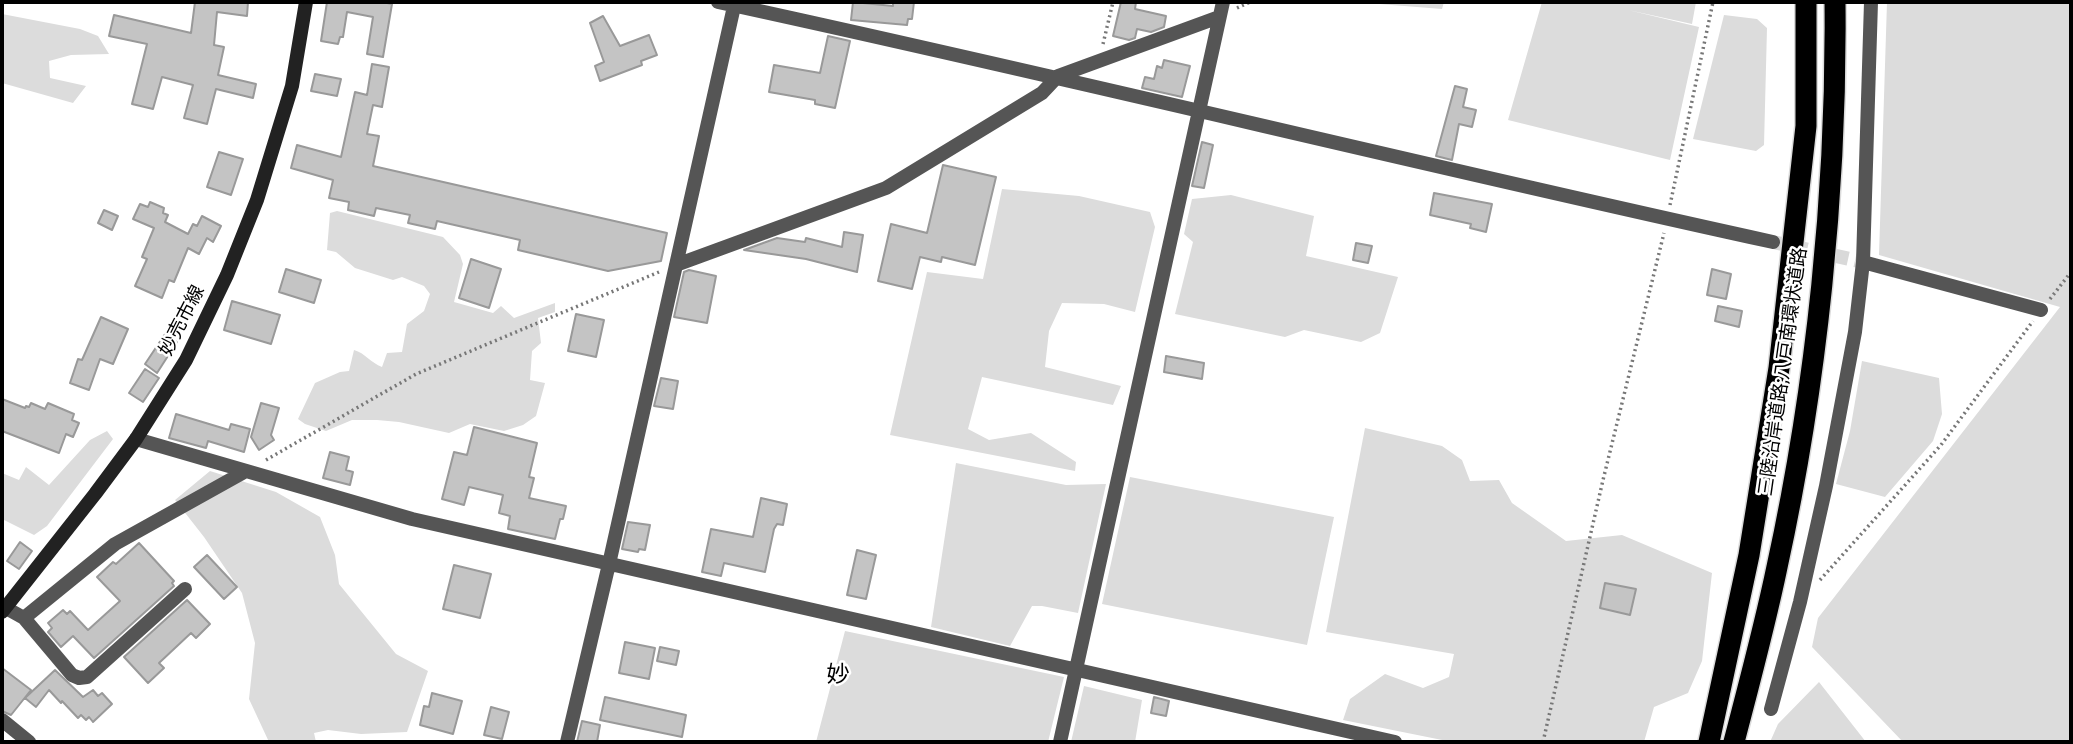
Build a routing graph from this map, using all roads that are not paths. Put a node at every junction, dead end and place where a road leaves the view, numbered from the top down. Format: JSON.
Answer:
{"nodes":[{"id":1,"x":306,"y":2,"type":"edge"},
{"id":2,"x":718,"y":2,"type":"edge"},
{"id":3,"x":1223,"y":2,"type":"edge"},
{"id":4,"x":1806,"y":2,"type":"edge"},
{"id":5,"x":1835,"y":2,"type":"edge"},
{"id":6,"x":1871,"y":2,"type":"edge"},
{"id":7,"x":734,"y":4,"type":"edge"},
{"id":8,"x":1219,"y":17,"type":"junction"},
{"id":9,"x":1058,"y":76,"type":"junction"},
{"id":10,"x":1198,"y":112,"type":"junction"},
{"id":11,"x":1773,"y":242,"type":"tunnel mouth"},
{"id":12,"x":1863,"y":262,"type":"junction"},
{"id":13,"x":676,"y":265,"type":"junction"},
{"id":14,"x":2042,"y":310,"type":"road end"},
{"id":15,"x":136,"y":439,"type":"junction"},
{"id":16,"x":246,"y":471,"type":"junction"},
{"id":17,"x":609,"y":564,"type":"junction"},
{"id":18,"x":185,"y":589,"type":"dead end"},
{"id":19,"x":4,"y":610,"type":"edge"},
{"id":20,"x":24,"y":618,"type":"junction"},
{"id":21,"x":1075,"y":670,"type":"junction"},
{"id":22,"x":1771,"y":709,"type":"dead end"},
{"id":23,"x":2,"y":720,"type":"edge"},
{"id":24,"x":29,"y":742,"type":"edge"},
{"id":25,"x":567,"y":742,"type":"edge"},
{"id":26,"x":1060,"y":742,"type":"edge"},
{"id":27,"x":1395,"y":742,"type":"edge"},
{"id":28,"x":1709,"y":742,"type":"edge"},
{"id":29,"x":1734,"y":742,"type":"edge"}],
"edges":[{"from":1,"to":15,"type":"main road","name":"妙売市線"},
{"from":2,"to":7,"type":"street"},
{"from":3,"to":8,"type":"street"},
{"from":4,"to":28,"type":"highway","name":"三陸沿岸道路;八戸南環状道路"},
{"from":5,"to":29,"type":"highway","name":"三陸沿岸道路;八戸南環状道路"},
{"from":6,"to":12,"type":"street"},
{"from":7,"to":9,"type":"street"},
{"from":7,"to":13,"type":"street"},
{"from":8,"to":9,"type":"street"},
{"from":8,"to":10,"type":"street"},
{"from":9,"to":10,"type":"street"},
{"from":9,"to":13,"type":"street"},
{"from":10,"to":11,"type":"street"},
{"from":10,"to":21,"type":"street"},
{"from":12,"to":14,"type":"street"},
{"from":12,"to":22,"type":"street"},
{"from":13,"to":17,"type":"street"},
{"from":15,"to":16,"type":"street"},
{"from":15,"to":19,"type":"main road","name":"妙売市線"},
{"from":16,"to":17,"type":"street"},
{"from":16,"to":20,"type":"street"},
{"from":17,"to":21,"type":"street"},
{"from":17,"to":25,"type":"street"},
{"from":18,"to":20,"type":"street"},
{"from":19,"to":20,"type":"street"},
{"from":21,"to":26,"type":"street"},
{"from":21,"to":27,"type":"street"},
{"from":23,"to":24,"type":"street"}]}
